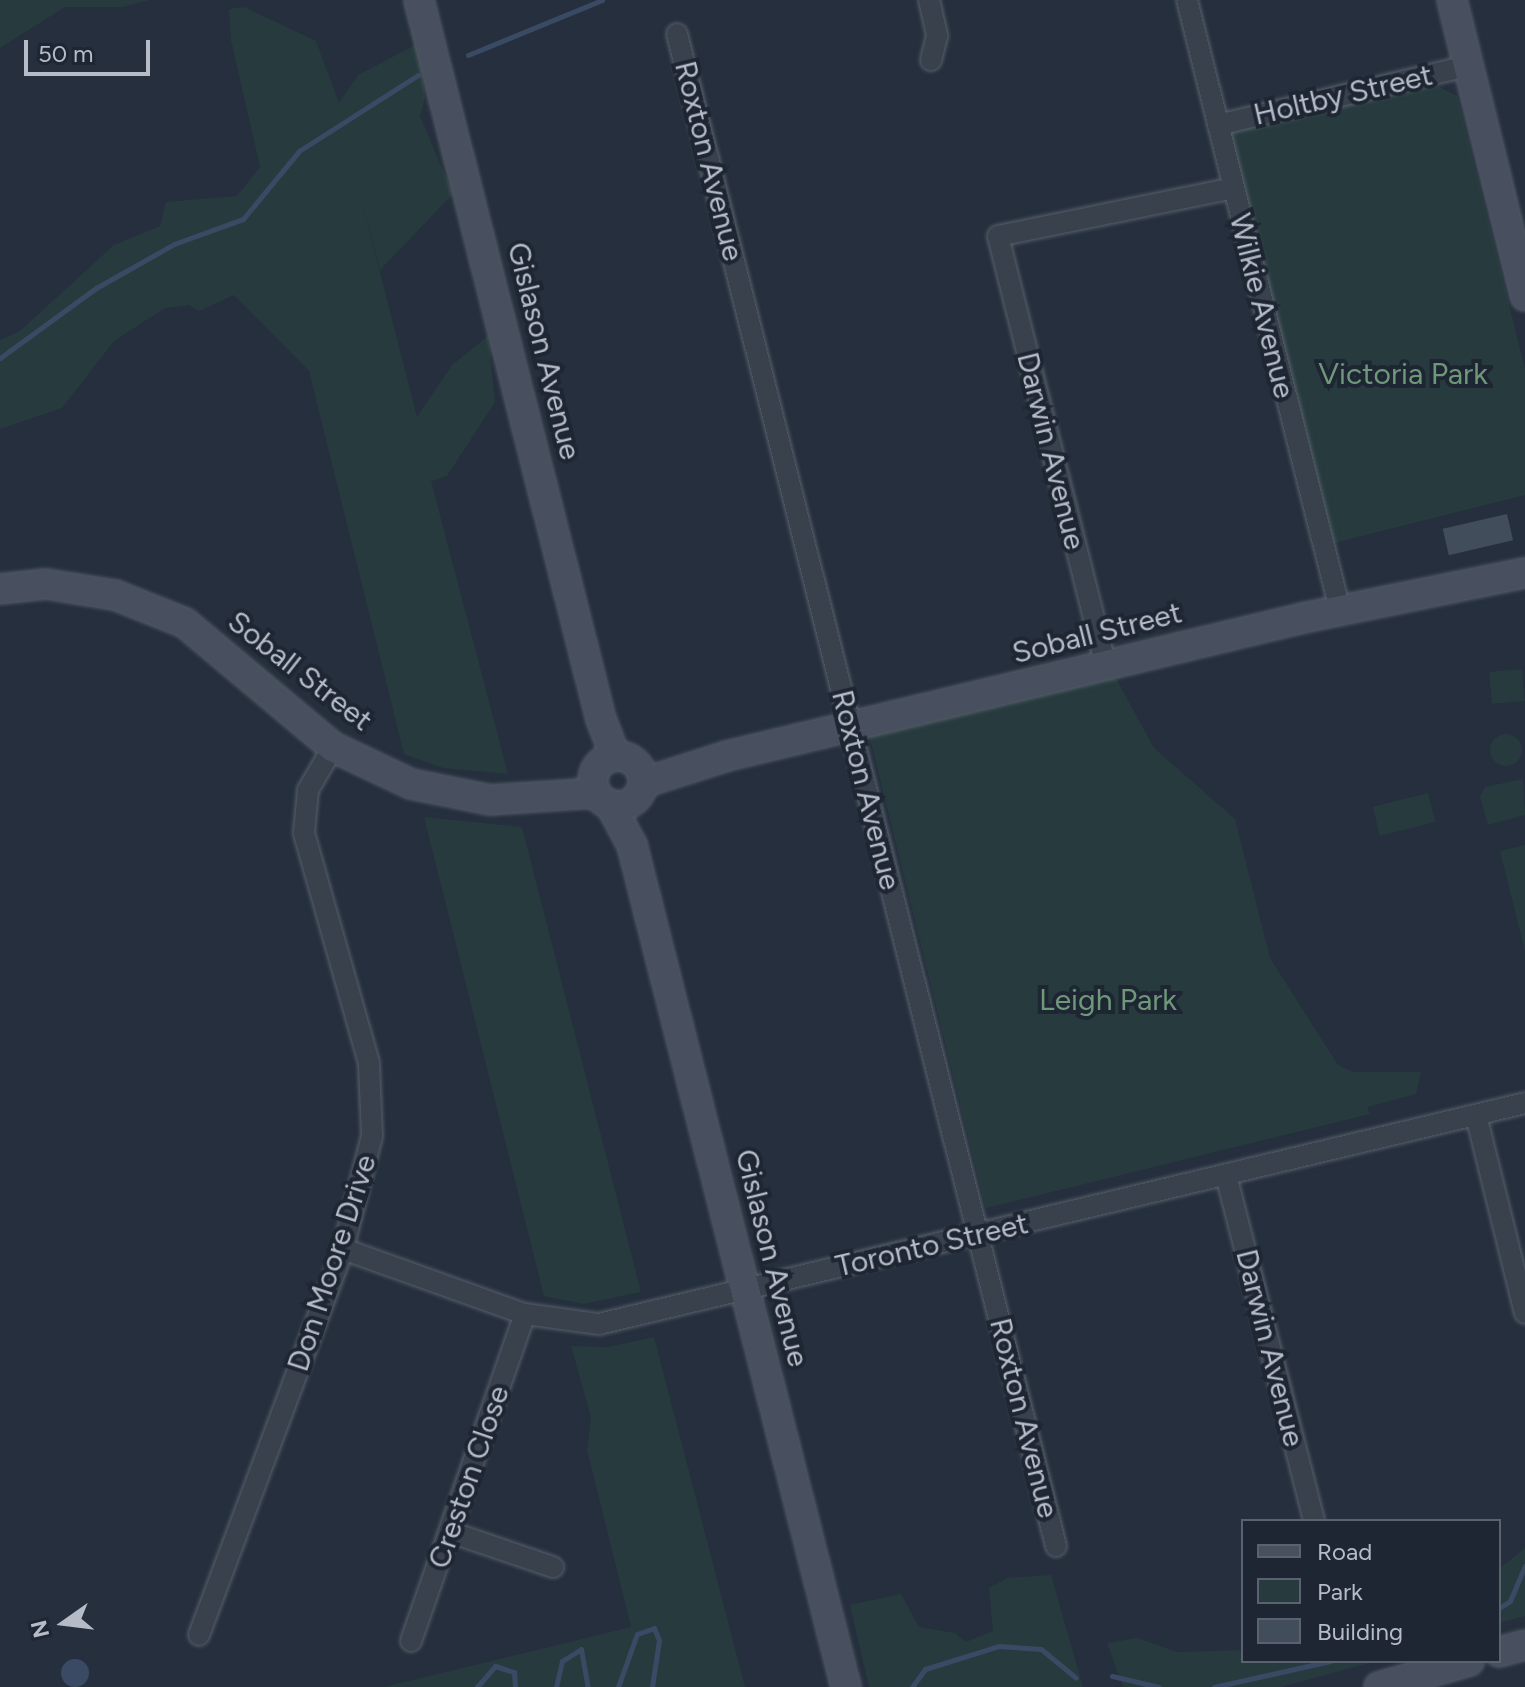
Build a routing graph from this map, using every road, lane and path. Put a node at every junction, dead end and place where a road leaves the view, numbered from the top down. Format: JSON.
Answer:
{"nodes":[{"id":1,"x":419,"y":0,"type":"edge"},
{"id":2,"x":929,"y":0,"type":"edge"},
{"id":3,"x":1187,"y":0,"type":"edge"},
{"id":4,"x":1452,"y":0,"type":"edge"},
{"id":5,"x":677,"y":34,"type":"dead end"},
{"id":6,"x":931,"y":60,"type":"dead end"},
{"id":7,"x":1468,"y":66,"type":"junction"},
{"id":8,"x":1218,"y":125,"type":"junction"},
{"id":9,"x":1233,"y":188,"type":"junction"},
{"id":10,"x":1525,"y":296,"type":"edge"},
{"id":11,"x":1525,"y":573,"type":"edge"},
{"id":12,"x":0,"y":589,"type":"edge"},
{"id":13,"x":1340,"y":610,"type":"junction"},
{"id":14,"x":1106,"y":666,"type":"junction"},
{"id":15,"x":850,"y":727,"type":"junction"},
{"id":16,"x":333,"y":747,"type":"junction"},
{"id":17,"x":617,"y":780,"type":"junction"},
{"id":18,"x":1525,"y":1103,"type":"edge"},
{"id":19,"x":1476,"y":1115,"type":"junction"},
{"id":20,"x":1226,"y":1175,"type":"junction"},
{"id":21,"x":979,"y":1234,"type":"junction"},
{"id":22,"x":343,"y":1249,"type":"junction"},
{"id":23,"x":746,"y":1291,"type":"junction"},
{"id":24,"x":1525,"y":1313,"type":"edge"},
{"id":25,"x":525,"y":1314,"type":"junction"},
{"id":26,"x":1313,"y":1519,"type":"edge"},
{"id":27,"x":450,"y":1532,"type":"junction"},
{"id":28,"x":1056,"y":1546,"type":"dead end"},
{"id":29,"x":553,"y":1567,"type":"dead end"},
{"id":30,"x":199,"y":1635,"type":"dead end"},
{"id":31,"x":411,"y":1641,"type":"dead end"},
{"id":32,"x":1525,"y":1645,"type":"edge"},
{"id":33,"x":1501,"y":1651,"type":"edge"},
{"id":34,"x":1462,"y":1663,"type":"edge"},
{"id":35,"x":846,"y":1687,"type":"edge"},
{"id":36,"x":1379,"y":1687,"type":"edge"}],
"edges":[{"from":1,"to":17,"type":"street","name":"Gislason Avenue"},
{"from":2,"to":6,"type":"street"},
{"from":3,"to":8,"type":"street","name":"Wilkie Avenue"},
{"from":4,"to":7,"type":"street"},
{"from":5,"to":15,"type":"street","name":"Roxton Avenue"},
{"from":7,"to":8,"type":"street","name":"Holtby Street"},
{"from":7,"to":10,"type":"street"},
{"from":8,"to":9,"type":"street","name":"Wilkie Avenue"},
{"from":9,"to":13,"type":"street","name":"Wilkie Avenue"},
{"from":9,"to":14,"type":"street","name":"Darwin Avenue"},
{"from":11,"to":13,"type":"street","name":"Soball Street"},
{"from":12,"to":16,"type":"street","name":"Soball Street"},
{"from":13,"to":14,"type":"street","name":"Soball Street"},
{"from":14,"to":15,"type":"street","name":"Soball Street"},
{"from":15,"to":17,"type":"street","name":"Soball Street"},
{"from":15,"to":21,"type":"street","name":"Roxton Avenue"},
{"from":16,"to":17,"type":"street","name":"Soball Street"},
{"from":16,"to":22,"type":"street","name":"Don Moore Drive"},
{"from":17,"to":23,"type":"street","name":"Gislason Avenue"},
{"from":18,"to":19,"type":"street","name":"Toronto Street"},
{"from":19,"to":20,"type":"street","name":"Toronto Street"},
{"from":19,"to":24,"type":"street"},
{"from":20,"to":21,"type":"street","name":"Toronto Street"},
{"from":20,"to":26,"type":"street","name":"Darwin Avenue"},
{"from":21,"to":23,"type":"street","name":"Toronto Street"},
{"from":21,"to":28,"type":"street","name":"Roxton Avenue"},
{"from":22,"to":25,"type":"street","name":"Toronto Street"},
{"from":22,"to":30,"type":"street","name":"Don Moore Drive"},
{"from":23,"to":25,"type":"street","name":"Toronto Street"},
{"from":23,"to":35,"type":"street","name":"Gislason Avenue"},
{"from":25,"to":27,"type":"street","name":"Creston Close"},
{"from":27,"to":29,"type":"street"},
{"from":27,"to":31,"type":"street","name":"Creston Close"},
{"from":32,"to":33,"type":"street"},
{"from":34,"to":36,"type":"street"}]}
